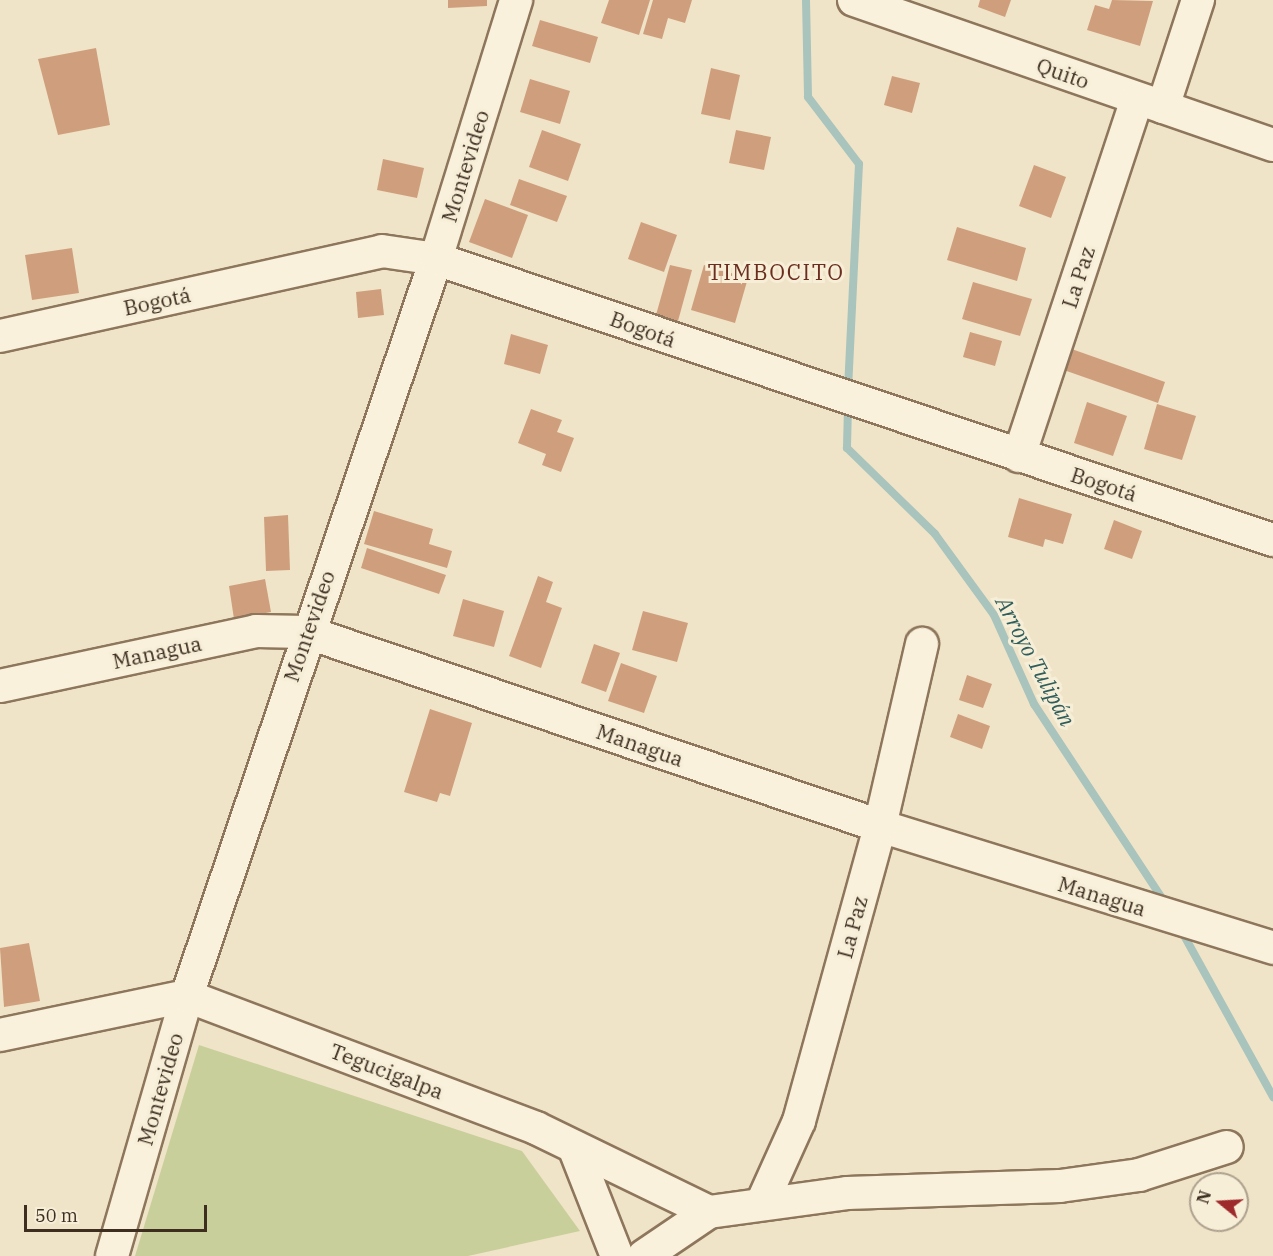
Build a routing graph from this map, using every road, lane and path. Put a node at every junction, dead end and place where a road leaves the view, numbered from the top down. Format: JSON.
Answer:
{"nodes":[{"id":1,"x":516,"y":0,"type":"edge"},
{"id":2,"x":854,"y":0,"type":"edge"},
{"id":3,"x":1198,"y":0,"type":"edge"},
{"id":4,"x":1150,"y":103,"type":"junction"},
{"id":5,"x":1273,"y":145,"type":"edge"},
{"id":6,"x":436,"y":259,"type":"junction"},
{"id":7,"x":0,"y":336,"type":"edge"},
{"id":8,"x":1019,"y":456,"type":"junction"},
{"id":9,"x":1273,"y":540,"type":"edge"},
{"id":10,"x":306,"y":632,"type":"junction"},
{"id":11,"x":922,"y":644,"type":"dead end"},
{"id":12,"x":0,"y":686,"type":"edge"},
{"id":13,"x":880,"y":826,"type":"junction"},
{"id":14,"x":1273,"y":948,"type":"edge"},
{"id":15,"x":187,"y":996,"type":"junction"},
{"id":16,"x":0,"y":1035,"type":"edge"},
{"id":17,"x":1227,"y":1147,"type":"dead end"},
{"id":18,"x":574,"y":1148,"type":"junction"},
{"id":19,"x":762,"y":1203,"type":"junction"},
{"id":20,"x":709,"y":1212,"type":"junction"},
{"id":21,"x":112,"y":1256,"type":"edge"},
{"id":22,"x":617,"y":1256,"type":"edge"},
{"id":23,"x":644,"y":1256,"type":"edge"}],
"edges":[{"from":1,"to":6,"type":"street","name":"Montevideo"},
{"from":2,"to":4,"type":"street","name":"Quito"},
{"from":3,"to":4,"type":"street","name":"La Paz"},
{"from":4,"to":5,"type":"street","name":"Quito"},
{"from":4,"to":8,"type":"street","name":"La Paz"},
{"from":6,"to":7,"type":"street","name":"Bogotá"},
{"from":6,"to":8,"type":"street","name":"Bogotá"},
{"from":6,"to":10,"type":"street","name":"Montevideo"},
{"from":8,"to":9,"type":"street","name":"Bogotá"},
{"from":10,"to":12,"type":"street","name":"Managua"},
{"from":10,"to":13,"type":"street","name":"Managua"},
{"from":10,"to":15,"type":"street","name":"Montevideo"},
{"from":11,"to":13,"type":"street","name":"La Paz"},
{"from":13,"to":14,"type":"street","name":"Managua"},
{"from":13,"to":19,"type":"street","name":"La Paz"},
{"from":15,"to":16,"type":"street"},
{"from":15,"to":18,"type":"street","name":"Tegucigalpa"},
{"from":15,"to":21,"type":"street","name":"Montevideo"},
{"from":17,"to":19,"type":"street"},
{"from":18,"to":20,"type":"street","name":"Tegucigalpa"},
{"from":18,"to":22,"type":"street"},
{"from":19,"to":20,"type":"street"},
{"from":20,"to":23,"type":"street"}]}
